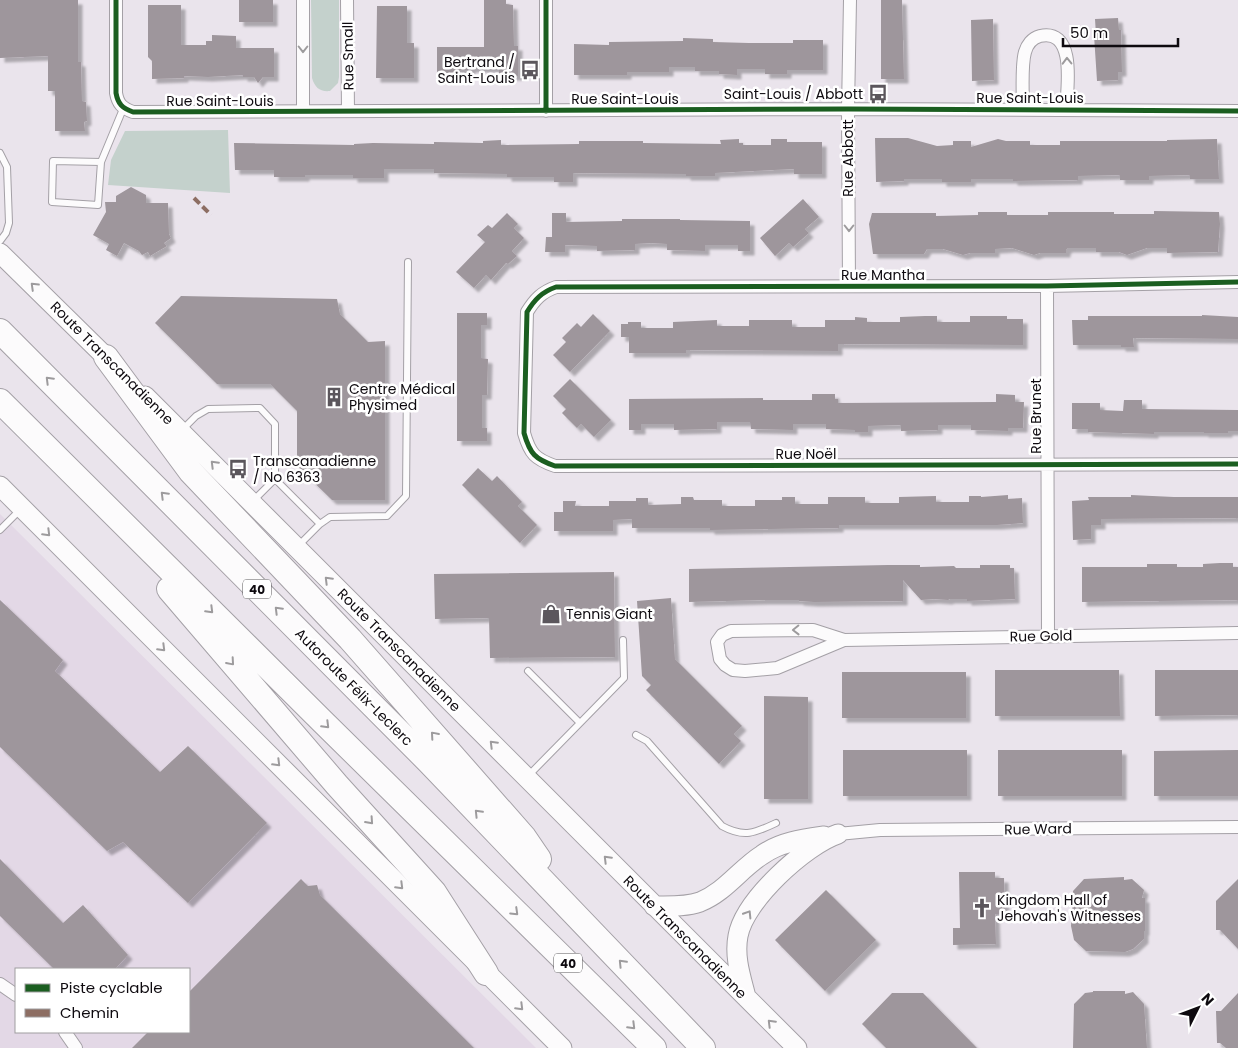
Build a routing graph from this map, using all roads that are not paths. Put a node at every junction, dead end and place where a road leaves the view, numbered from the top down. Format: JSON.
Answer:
{"nodes":[{"id":1,"x":116,"y":0,"type":"edge"},
{"id":2,"x":303,"y":0,"type":"edge"},
{"id":3,"x":347,"y":0,"type":"edge"},
{"id":4,"x":546,"y":0,"type":"edge"},
{"id":5,"x":850,"y":0,"type":"edge"},
{"id":6,"x":123,"y":109,"type":"junction"},
{"id":7,"x":848,"y":109,"type":"junction"},
{"id":8,"x":1023,"y":110,"type":"junction"},
{"id":9,"x":1066,"y":110,"type":"junction"},
{"id":10,"x":303,"y":111,"type":"junction"},
{"id":11,"x":348,"y":111,"type":"junction"},
{"id":12,"x":546,"y":111,"type":"junction"},
{"id":13,"x":1238,"y":111,"type":"edge"},
{"id":14,"x":0,"y":153,"type":"edge"},
{"id":15,"x":101,"y":162,"type":"junction"},
{"id":16,"x":0,"y":242,"type":"edge"},
{"id":17,"x":0,"y":252,"type":"edge"},
{"id":18,"x":408,"y":262,"type":"dead end"},
{"id":19,"x":1238,"y":282,"type":"edge"},
{"id":20,"x":849,"y":286,"type":"junction"},
{"id":21,"x":1047,"y":286,"type":"junction"},
{"id":22,"x":533,"y":302,"type":"joint"},
{"id":23,"x":0,"y":331,"type":"edge"},
{"id":24,"x":106,"y":358,"type":"junction"},
{"id":25,"x":0,"y":401,"type":"edge"},
{"id":26,"x":181,"y":431,"type":"junction"},
{"id":27,"x":52,"y":453,"type":"junction"},
{"id":28,"x":1047,"y":464,"type":"junction"},
{"id":29,"x":1238,"y":464,"type":"edge"},
{"id":30,"x":275,"y":480,"type":"junction"},
{"id":31,"x":0,"y":486,"type":"edge"},
{"id":32,"x":252,"y":502,"type":"junction"},
{"id":33,"x":22,"y":508,"type":"junction"},
{"id":34,"x":320,"y":524,"type":"junction"},
{"id":35,"x":0,"y":530,"type":"edge"},
{"id":36,"x":296,"y":548,"type":"junction"},
{"id":37,"x":1238,"y":633,"type":"edge"},
{"id":38,"x":1048,"y":636,"type":"junction"},
{"id":39,"x":623,"y":640,"type":"dead end"},
{"id":40,"x":844,"y":640,"type":"junction"},
{"id":41,"x":528,"y":672,"type":"dead end"},
{"id":42,"x":580,"y":723,"type":"junction"},
{"id":43,"x":636,"y":735,"type":"dead end"},
{"id":44,"x":526,"y":778,"type":"junction"},
{"id":45,"x":776,"y":823,"type":"dead end"},
{"id":46,"x":1238,"y":827,"type":"edge"},
{"id":47,"x":838,"y":834,"type":"junction"},
{"id":48,"x":654,"y":906,"type":"junction"},
{"id":49,"x":592,"y":931,"type":"junction"},
{"id":50,"x":486,"y":972,"type":"junction"},
{"id":51,"x":0,"y":984,"type":"edge"},
{"id":52,"x":15,"y":994,"type":"edge"},
{"id":53,"x":746,"y":997,"type":"junction"},
{"id":54,"x":66,"y":1033,"type":"edge"},
{"id":55,"x":76,"y":1048,"type":"edge"},
{"id":56,"x":562,"y":1048,"type":"edge"},
{"id":57,"x":654,"y":1048,"type":"edge"},
{"id":58,"x":703,"y":1048,"type":"edge"},
{"id":59,"x":797,"y":1048,"type":"edge"}],
"edges":[{"from":1,"to":6,"type":"street"},
{"from":2,"to":10,"type":"street","one_way":true},
{"from":3,"to":11,"type":"street","name":"Rue Small"},
{"from":4,"to":12,"type":"street"},
{"from":5,"to":7,"type":"street","name":"Rue Abbott"},
{"from":6,"to":10,"type":"street","name":"Rue Saint-Louis"},
{"from":6,"to":15,"type":"lane"},
{"from":7,"to":8,"type":"street","name":"Rue Saint-Louis"},
{"from":7,"to":12,"type":"street","name":"Rue Saint-Louis"},
{"from":7,"to":20,"type":"street","name":"Rue Abbott","one_way":true},
{"from":8,"to":9,"type":"street","name":"Rue Saint-Louis"},
{"from":9,"to":8,"type":"street","name":"Rue Saint-Louis","one_way":true},
{"from":9,"to":13,"type":"street","name":"Rue Saint-Louis"},
{"from":10,"to":11,"type":"street","name":"Rue Saint-Louis"},
{"from":11,"to":12,"type":"street","name":"Rue Saint-Louis"},
{"from":14,"to":16,"type":"lane"},
{"from":15,"to":15,"type":"lane"},
{"from":24,"to":17,"type":"main road","name":"Route Transcanadienne","one_way":true},
{"from":18,"to":34,"type":"lane"},
{"from":19,"to":21,"type":"street","name":"Rue Mantha"},
{"from":20,"to":21,"type":"street","name":"Rue Mantha"},
{"from":20,"to":22,"type":"street","name":"Rue Mantha"},
{"from":21,"to":28,"type":"street","name":"Rue Brunet"},
{"from":22,"to":28,"type":"street","name":"Rue Noël"},
{"from":49,"to":23,"type":"highway","name":"Autoroute Félix-Leclerc","number":"40","one_way":true},
{"from":24,"to":26,"type":"main road","name":"Route Transcanadienne"},
{"from":49,"to":24,"type":"highway","one_way":true},
{"from":25,"to":27,"type":"highway","number":"40"},
{"from":26,"to":30,"type":"lane"},
{"from":32,"to":26,"type":"main road","name":"Route Transcanadienne","one_way":true},
{"from":27,"to":50,"type":"highway","one_way":true},
{"from":27,"to":57,"type":"highway","number":"40","one_way":true},
{"from":28,"to":29,"type":"street","name":"Rue Noël"},
{"from":28,"to":38,"type":"street","name":"Rue Brunet"},
{"from":30,"to":32,"type":"lane"},
{"from":30,"to":34,"type":"lane"},
{"from":31,"to":33,"type":"main road"},
{"from":32,"to":36,"type":"main road","name":"Route Transcanadienne"},
{"from":33,"to":35,"type":"lane"},
{"from":33,"to":50,"type":"main road","one_way":true},
{"from":34,"to":36,"type":"lane"},
{"from":44,"to":36,"type":"main road","name":"Route Transcanadienne","one_way":true},
{"from":37,"to":38,"type":"street","name":"Rue Gold"},
{"from":38,"to":40,"type":"street","name":"Rue Gold"},
{"from":39,"to":42,"type":"lane"},
{"from":40,"to":40,"type":"street","name":"Rue Gold","one_way":true},
{"from":41,"to":42,"type":"lane"},
{"from":42,"to":44,"type":"lane"},
{"from":43,"to":45,"type":"lane"},
{"from":48,"to":44,"type":"main road","name":"Route Transcanadienne","one_way":true},
{"from":46,"to":47,"type":"street","name":"Rue Ward"},
{"from":47,"to":48,"type":"main road"},
{"from":53,"to":47,"type":"main road","one_way":true},
{"from":48,"to":53,"type":"main road","name":"Route Transcanadienne"},
{"from":58,"to":49,"type":"highway","name":"Autoroute Félix-Leclerc","number":"40","one_way":true},
{"from":50,"to":56,"type":"main road","one_way":true},
{"from":51,"to":52,"type":"street"},
{"from":59,"to":53,"type":"main road","name":"Route Transcanadienne","one_way":true},
{"from":54,"to":55,"type":"street"}]}
